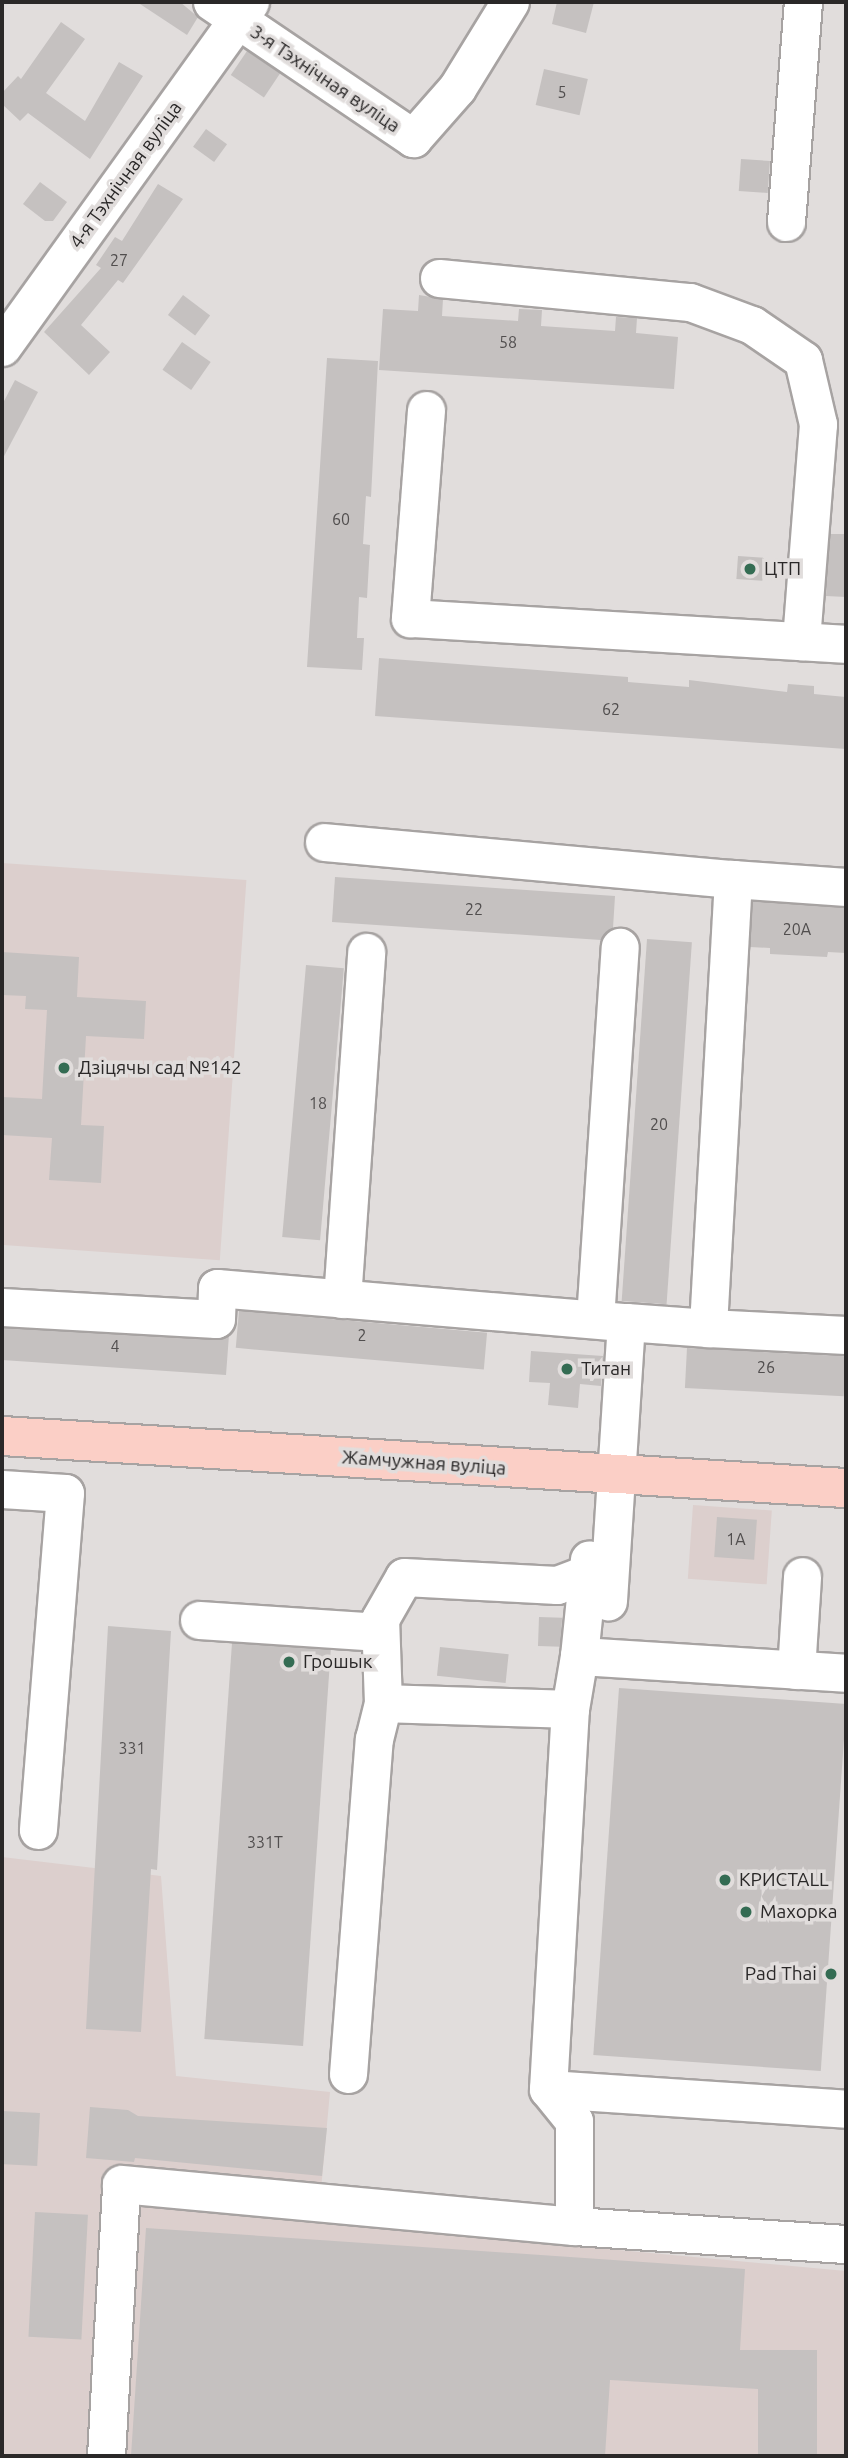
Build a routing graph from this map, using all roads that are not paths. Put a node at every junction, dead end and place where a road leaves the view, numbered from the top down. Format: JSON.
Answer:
{"nodes":[{"id":1,"x":510,"y":2,"type":"edge"},
{"id":2,"x":803,"y":2,"type":"edge"},
{"id":3,"x":233,"y":8,"type":"edge"},
{"id":4,"x":786,"y":222,"type":"dead end"},
{"id":5,"x":439,"y":278,"type":"dead end"},
{"id":6,"x":2,"y":347,"type":"edge"},
{"id":7,"x":426,"y":410,"type":"dead end"},
{"id":8,"x":801,"y":641,"type":"junction"},
{"id":9,"x":846,"y":644,"type":"edge"},
{"id":10,"x":324,"y":842,"type":"dead end"},
{"id":11,"x":733,"y":879,"type":"junction"},
{"id":12,"x":846,"y":887,"type":"edge"},
{"id":13,"x":620,"y":947,"type":"dead end"},
{"id":14,"x":366,"y":951,"type":"dead end"},
{"id":15,"x":342,"y":1299,"type":"junction"},
{"id":16,"x":2,"y":1307,"type":"edge"},
{"id":17,"x":611,"y":1321,"type":"junction"},
{"id":18,"x":708,"y":1328,"type":"junction"},
{"id":19,"x":846,"y":1335,"type":"edge"},
{"id":20,"x":2,"y":1436,"type":"edge"},
{"id":21,"x":605,"y":1474,"type":"junction"},
{"id":22,"x":846,"y":1488,"type":"edge"},
{"id":23,"x":2,"y":1489,"type":"edge"},
{"id":24,"x":802,"y":1576,"type":"dead end"},
{"id":25,"x":598,"y":1587,"type":"junction"},
{"id":26,"x":199,"y":1620,"type":"dead end"},
{"id":27,"x":380,"y":1632,"type":"junction"},
{"id":28,"x":579,"y":1656,"type":"junction"},
{"id":29,"x":796,"y":1670,"type":"junction"},
{"id":30,"x":846,"y":1673,"type":"edge"},
{"id":31,"x":383,"y":1703,"type":"junction"},
{"id":32,"x":570,"y":1709,"type":"junction"},
{"id":33,"x":38,"y":1830,"type":"dead end"},
{"id":34,"x":348,"y":2074,"type":"dead end"},
{"id":35,"x":548,"y":2089,"type":"junction"},
{"id":36,"x":846,"y":2109,"type":"edge"},
{"id":37,"x":575,"y":2226,"type":"junction"},
{"id":38,"x":846,"y":2244,"type":"edge"},
{"id":39,"x":106,"y":2456,"type":"edge"}],
"edges":[{"from":1,"to":3,"type":"street","name":"3-я Тэхнічная вуліца"},
{"from":2,"to":4,"type":"street"},
{"from":3,"to":6,"type":"street","name":"4-я Тэхнічная вуліца"},
{"from":5,"to":8,"type":"street"},
{"from":7,"to":8,"type":"street"},
{"from":8,"to":9,"type":"street"},
{"from":10,"to":11,"type":"street"},
{"from":11,"to":12,"type":"street"},
{"from":11,"to":18,"type":"street"},
{"from":13,"to":17,"type":"street"},
{"from":14,"to":15,"type":"street"},
{"from":15,"to":16,"type":"street"},
{"from":15,"to":17,"type":"street"},
{"from":17,"to":18,"type":"street"},
{"from":17,"to":21,"type":"street"},
{"from":18,"to":19,"type":"street"},
{"from":20,"to":21,"type":"main road","name":"Жамчужная вуліца"},
{"from":21,"to":22,"type":"main road","name":"Жамчужная вуліца"},
{"from":21,"to":25,"type":"street"},
{"from":23,"to":33,"type":"street"},
{"from":24,"to":29,"type":"street"},
{"from":25,"to":27,"type":"street"},
{"from":25,"to":28,"type":"street"},
{"from":26,"to":27,"type":"street"},
{"from":27,"to":31,"type":"street"},
{"from":28,"to":29,"type":"street"},
{"from":28,"to":32,"type":"street"},
{"from":29,"to":30,"type":"street"},
{"from":31,"to":32,"type":"street"},
{"from":31,"to":34,"type":"street"},
{"from":32,"to":35,"type":"street"},
{"from":35,"to":36,"type":"street"},
{"from":35,"to":37,"type":"street"},
{"from":37,"to":38,"type":"street"},
{"from":37,"to":39,"type":"street"}]}
